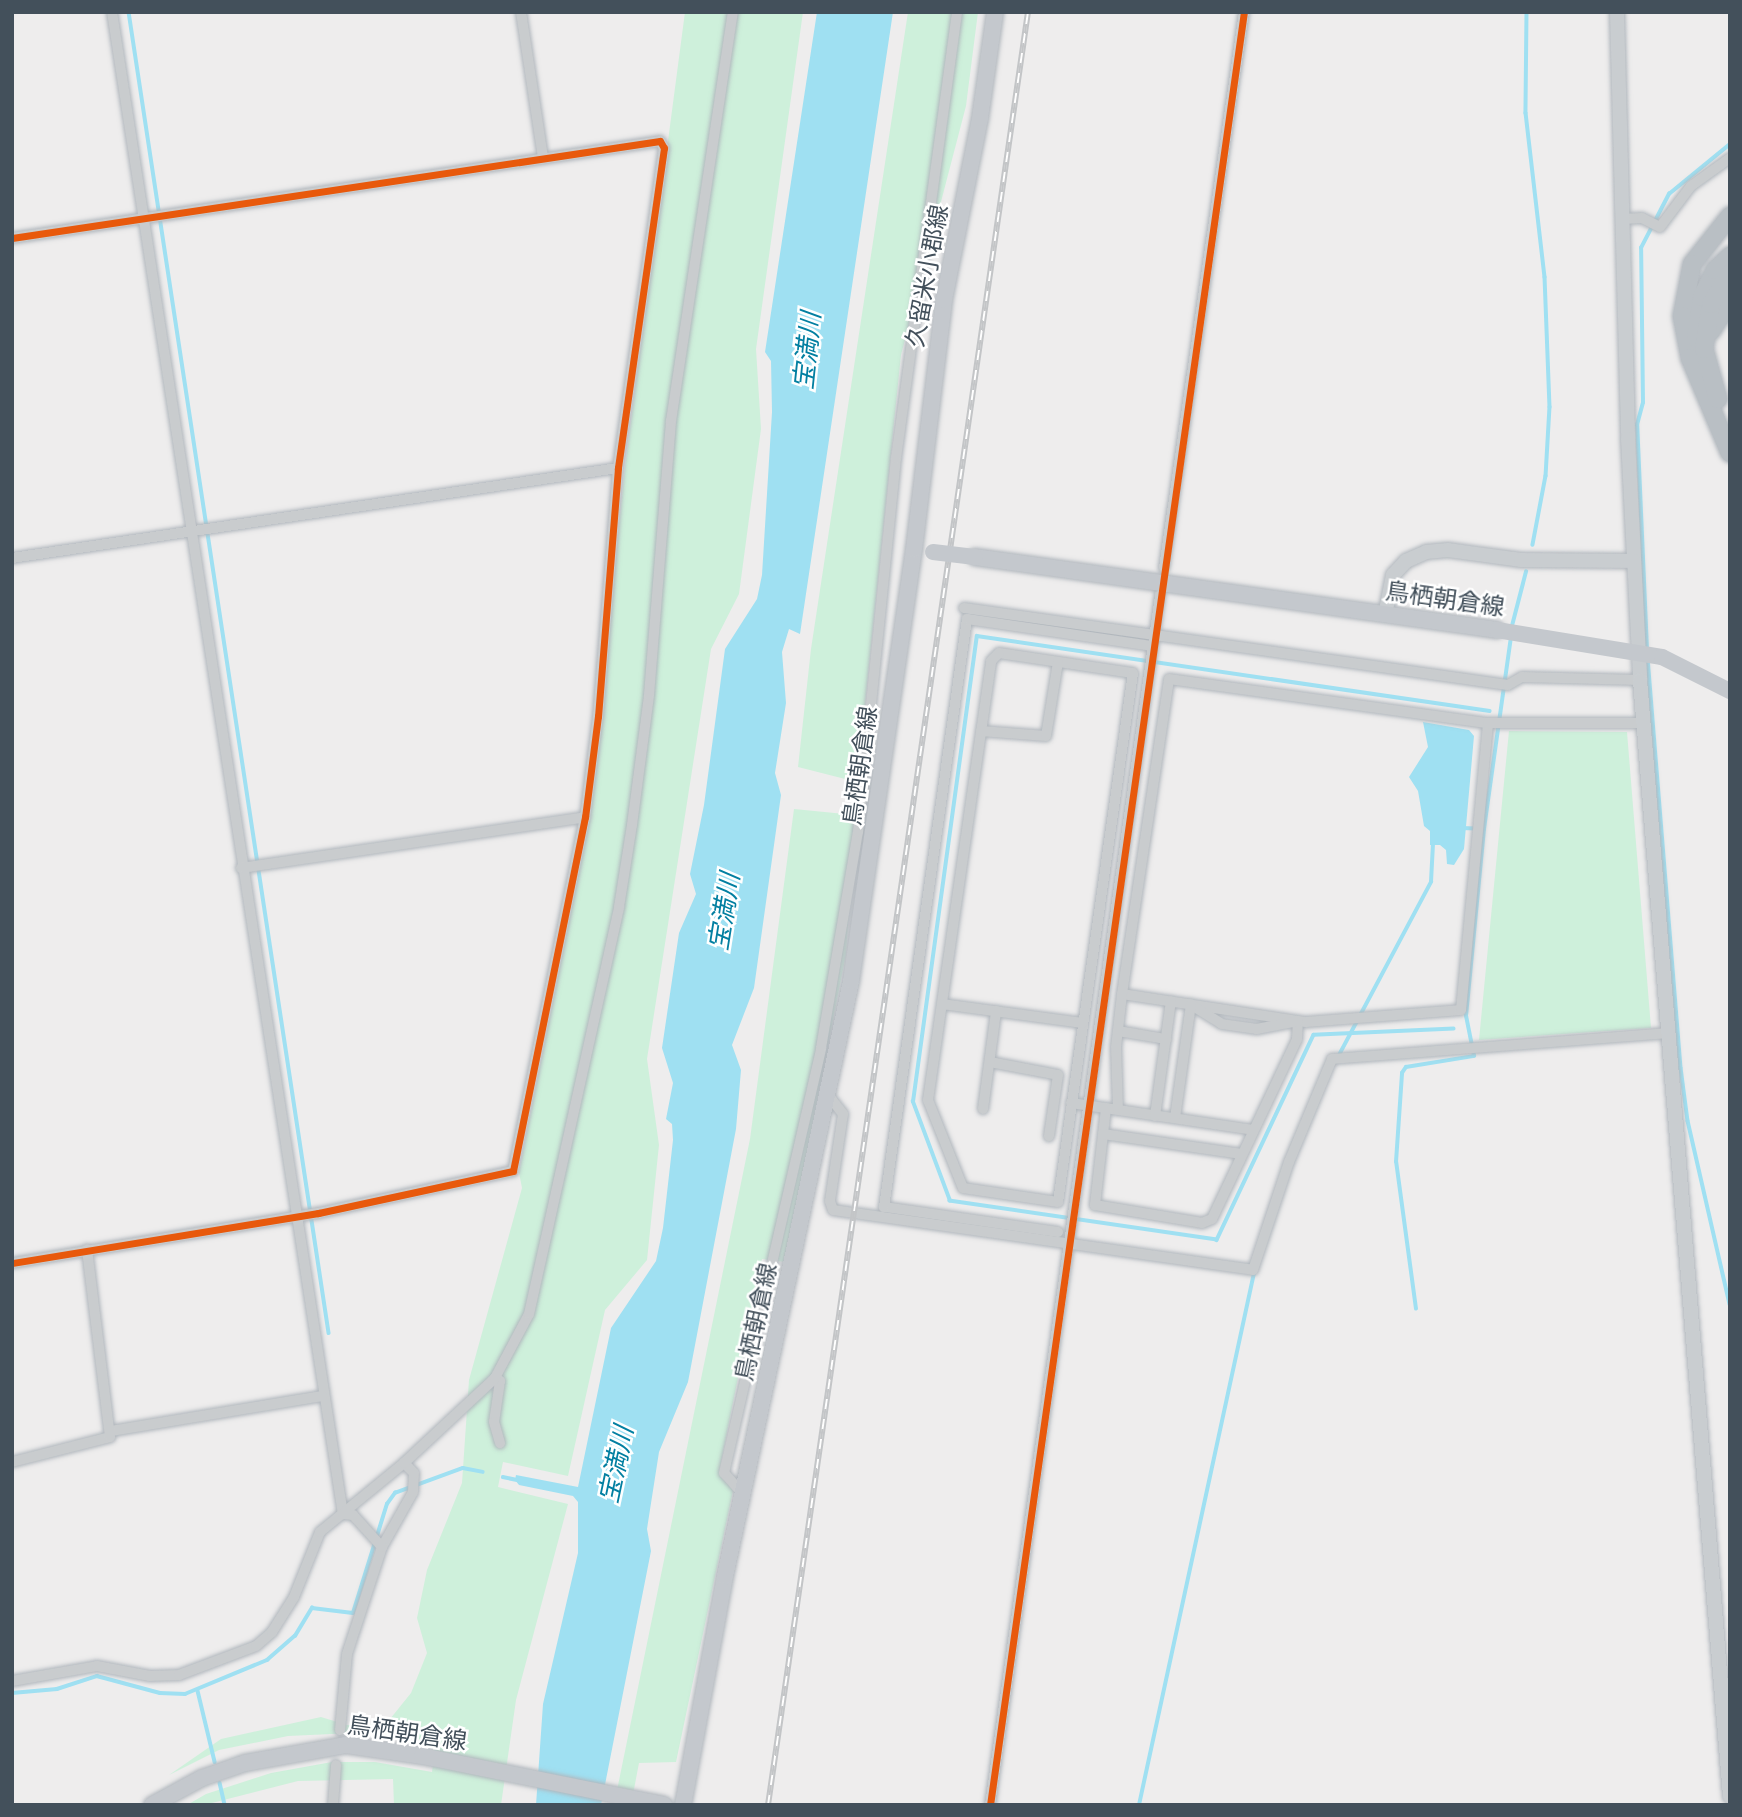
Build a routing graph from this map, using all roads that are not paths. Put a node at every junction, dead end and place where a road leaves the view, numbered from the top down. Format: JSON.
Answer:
{"nodes":[{"id":1,"x":112,"y":12,"type":"edge"},
{"id":2,"x":521,"y":12,"type":"edge"},
{"id":3,"x":733,"y":12,"type":"edge"},
{"id":4,"x":957,"y":12,"type":"edge"},
{"id":5,"x":995,"y":12,"type":"edge"},
{"id":6,"x":1244,"y":12,"type":"edge"},
{"id":7,"x":1617,"y":12,"type":"edge"},
{"id":8,"x":543,"y":158,"type":"junction"},
{"id":9,"x":1730,"y":158,"type":"edge"},
{"id":10,"x":1730,"y":216,"type":"edge"},
{"id":11,"x":147,"y":218,"type":"junction"},
{"id":12,"x":1622,"y":219,"type":"junction"},
{"id":13,"x":12,"y":238,"type":"edge"},
{"id":14,"x":1730,"y":256,"type":"edge"},
{"id":15,"x":1730,"y":274,"type":"edge"},
{"id":16,"x":1730,"y":302,"type":"edge"},
{"id":17,"x":1704,"y":349,"type":"junction"},
{"id":18,"x":1703,"y":390,"type":"junction"},
{"id":19,"x":1730,"y":425,"type":"edge"},
{"id":20,"x":1730,"y":453,"type":"edge"},
{"id":21,"x":618,"y":468,"type":"junction"},
{"id":22,"x":195,"y":530,"type":"junction"},
{"id":23,"x":914,"y":549,"type":"junction"},
{"id":24,"x":12,"y":558,"type":"edge"},
{"id":25,"x":1634,"y":561,"type":"junction"},
{"id":26,"x":1164,"y":568,"type":"dead end"},
{"id":27,"x":1160,"y":595,"type":"dead end"},
{"id":28,"x":964,"y":608,"type":"dead end"},
{"id":29,"x":1385,"y":615,"type":"junction"},
{"id":30,"x":1153,"y":641,"type":"junction"},
{"id":31,"x":1058,"y":662,"type":"junction"},
{"id":32,"x":1640,"y":680,"type":"junction"},
{"id":33,"x":1730,"y":691,"type":"edge"},
{"id":34,"x":1488,"y":723,"type":"junction"},
{"id":35,"x":1644,"y":723,"type":"junction"},
{"id":36,"x":981,"y":731,"type":"junction"},
{"id":37,"x":585,"y":817,"type":"junction"},
{"id":38,"x":246,"y":868,"type":"junction"},
{"id":39,"x":1122,"y":994,"type":"junction"},
{"id":40,"x":1171,"y":1001,"type":"junction"},
{"id":41,"x":942,"y":1004,"type":"junction"},
{"id":42,"x":1191,"y":1004,"type":"junction"},
{"id":43,"x":996,"y":1011,"type":"junction"},
{"id":44,"x":1298,"y":1021,"type":"junction"},
{"id":45,"x":1083,"y":1023,"type":"junction"},
{"id":46,"x":1118,"y":1031,"type":"junction"},
{"id":47,"x":1667,"y":1033,"type":"junction"},
{"id":48,"x":1166,"y":1039,"type":"junction"},
{"id":49,"x":990,"y":1062,"type":"junction"},
{"id":50,"x":829,"y":1096,"type":"junction"},
{"id":51,"x":1071,"y":1103,"type":"junction"},
{"id":52,"x":1089,"y":1105,"type":"junction"},
{"id":53,"x":1106,"y":1108,"type":"junction"},
{"id":54,"x":983,"y":1109,"type":"dead end"},
{"id":55,"x":1118,"y":1110,"type":"junction"},
{"id":56,"x":1155,"y":1116,"type":"junction"},
{"id":57,"x":1175,"y":1118,"type":"junction"},
{"id":58,"x":1254,"y":1130,"type":"junction"},
{"id":59,"x":1103,"y":1134,"type":"junction"},
{"id":60,"x":1049,"y":1136,"type":"dead end"},
{"id":61,"x":1242,"y":1154,"type":"junction"},
{"id":62,"x":298,"y":1215,"type":"junction"},
{"id":63,"x":946,"y":1221,"type":"junction"},
{"id":64,"x":1058,"y":1232,"type":"dead end"},
{"id":65,"x":1069,"y":1243,"type":"junction"},
{"id":66,"x":87,"y":1249,"type":"junction"},
{"id":67,"x":12,"y":1263,"type":"edge"},
{"id":68,"x":495,"y":1378,"type":"junction"},
{"id":69,"x":322,"y":1396,"type":"junction"},
{"id":70,"x":111,"y":1431,"type":"junction"},
{"id":71,"x":500,"y":1443,"type":"dead end"},
{"id":72,"x":12,"y":1462,"type":"edge"},
{"id":73,"x":404,"y":1463,"type":"junction"},
{"id":74,"x":743,"y":1494,"type":"junction"},
{"id":75,"x":343,"y":1514,"type":"junction"},
{"id":76,"x":382,"y":1547,"type":"junction"},
{"id":77,"x":12,"y":1681,"type":"edge"},
{"id":78,"x":340,"y":1730,"type":"dead end"},
{"id":79,"x":336,"y":1765,"type":"dead end"},
{"id":80,"x":1730,"y":1796,"type":"edge"},
{"id":81,"x":152,"y":1805,"type":"edge"},
{"id":82,"x":333,"y":1805,"type":"edge"},
{"id":83,"x":664,"y":1805,"type":"edge"},
{"id":84,"x":683,"y":1805,"type":"edge"},
{"id":85,"x":990,"y":1805,"type":"edge"}],
"edges":[{"from":1,"to":11,"type":"street"},
{"from":2,"to":8,"type":"street"},
{"from":3,"to":68,"type":"street"},
{"from":4,"to":74,"type":"street"},
{"from":5,"to":23,"type":"main road","name":"久留米小郡線"},
{"from":6,"to":26,"type":"street"},
{"from":7,"to":12,"type":"street"},
{"from":8,"to":11,"type":"street"},
{"from":8,"to":21,"type":"street"},
{"from":9,"to":12,"type":"street"},
{"from":10,"to":18,"type":"highway"},
{"from":11,"to":13,"type":"street"},
{"from":11,"to":22,"type":"street"},
{"from":12,"to":25,"type":"street"},
{"from":14,"to":18,"type":"highway"},
{"from":15,"to":17,"type":"highway"},
{"from":16,"to":17,"type":"highway"},
{"from":17,"to":19,"type":"highway"},
{"from":18,"to":20,"type":"highway"},
{"from":21,"to":22,"type":"street"},
{"from":21,"to":37,"type":"street"},
{"from":22,"to":24,"type":"street"},
{"from":22,"to":38,"type":"street"},
{"from":23,"to":29,"type":"main road","name":"鳥栖朝倉線","bridge":true},
{"from":23,"to":50,"type":"main road","name":"鳥栖朝倉線"},
{"from":25,"to":29,"type":"street"},
{"from":25,"to":32,"type":"street"},
{"from":27,"to":30,"type":"street"},
{"from":28,"to":30,"type":"street"},
{"from":29,"to":33,"type":"main road","name":"鳥栖朝倉線","bridge":true},
{"from":30,"to":32,"type":"street"},
{"from":30,"to":52,"type":"street"},
{"from":30,"to":63,"type":"street"},
{"from":31,"to":36,"type":"street"},
{"from":31,"to":36,"type":"street"},
{"from":31,"to":45,"type":"street"},
{"from":32,"to":35,"type":"street"},
{"from":34,"to":35,"type":"street"},
{"from":34,"to":39,"type":"street"},
{"from":34,"to":44,"type":"street"},
{"from":35,"to":47,"type":"street"},
{"from":36,"to":41,"type":"street"},
{"from":37,"to":38,"type":"street"},
{"from":37,"to":62,"type":"street"},
{"from":38,"to":62,"type":"street"},
{"from":39,"to":40,"type":"street"},
{"from":39,"to":46,"type":"street"},
{"from":40,"to":42,"type":"street"},
{"from":40,"to":48,"type":"street"},
{"from":41,"to":43,"type":"street"},
{"from":41,"to":51,"type":"street"},
{"from":42,"to":44,"type":"street"},
{"from":42,"to":57,"type":"street"},
{"from":43,"to":45,"type":"street"},
{"from":43,"to":49,"type":"street"},
{"from":44,"to":58,"type":"street"},
{"from":45,"to":51,"type":"street"},
{"from":46,"to":48,"type":"street"},
{"from":46,"to":55,"type":"street"},
{"from":47,"to":65,"type":"street"},
{"from":47,"to":80,"type":"street"},
{"from":48,"to":56,"type":"street"},
{"from":49,"to":54,"type":"street"},
{"from":49,"to":60,"type":"street"},
{"from":50,"to":63,"type":"street"},
{"from":50,"to":74,"type":"main road","name":"鳥栖朝倉線"},
{"from":51,"to":52,"type":"street"},
{"from":52,"to":53,"type":"street"},
{"from":52,"to":65,"type":"street"},
{"from":53,"to":55,"type":"street"},
{"from":53,"to":59,"type":"street"},
{"from":55,"to":56,"type":"street"},
{"from":56,"to":57,"type":"street"},
{"from":57,"to":58,"type":"street"},
{"from":58,"to":61,"type":"street"},
{"from":59,"to":61,"type":"street"},
{"from":59,"to":61,"type":"street"},
{"from":62,"to":66,"type":"street"},
{"from":62,"to":69,"type":"street"},
{"from":63,"to":64,"type":"street"},
{"from":63,"to":65,"type":"street"},
{"from":65,"to":85,"type":"street"},
{"from":66,"to":67,"type":"street"},
{"from":66,"to":70,"type":"street"},
{"from":68,"to":71,"type":"street"},
{"from":68,"to":73,"type":"street"},
{"from":69,"to":70,"type":"street"},
{"from":69,"to":75,"type":"street"},
{"from":70,"to":72,"type":"street"},
{"from":73,"to":75,"type":"street"},
{"from":73,"to":76,"type":"street"},
{"from":74,"to":84,"type":"main road","name":"鳥栖朝倉線"},
{"from":75,"to":76,"type":"street"},
{"from":75,"to":77,"type":"street"},
{"from":76,"to":78,"type":"street"},
{"from":79,"to":82,"type":"street"},
{"from":81,"to":83,"type":"main road","name":"鳥栖朝倉線"}]}
